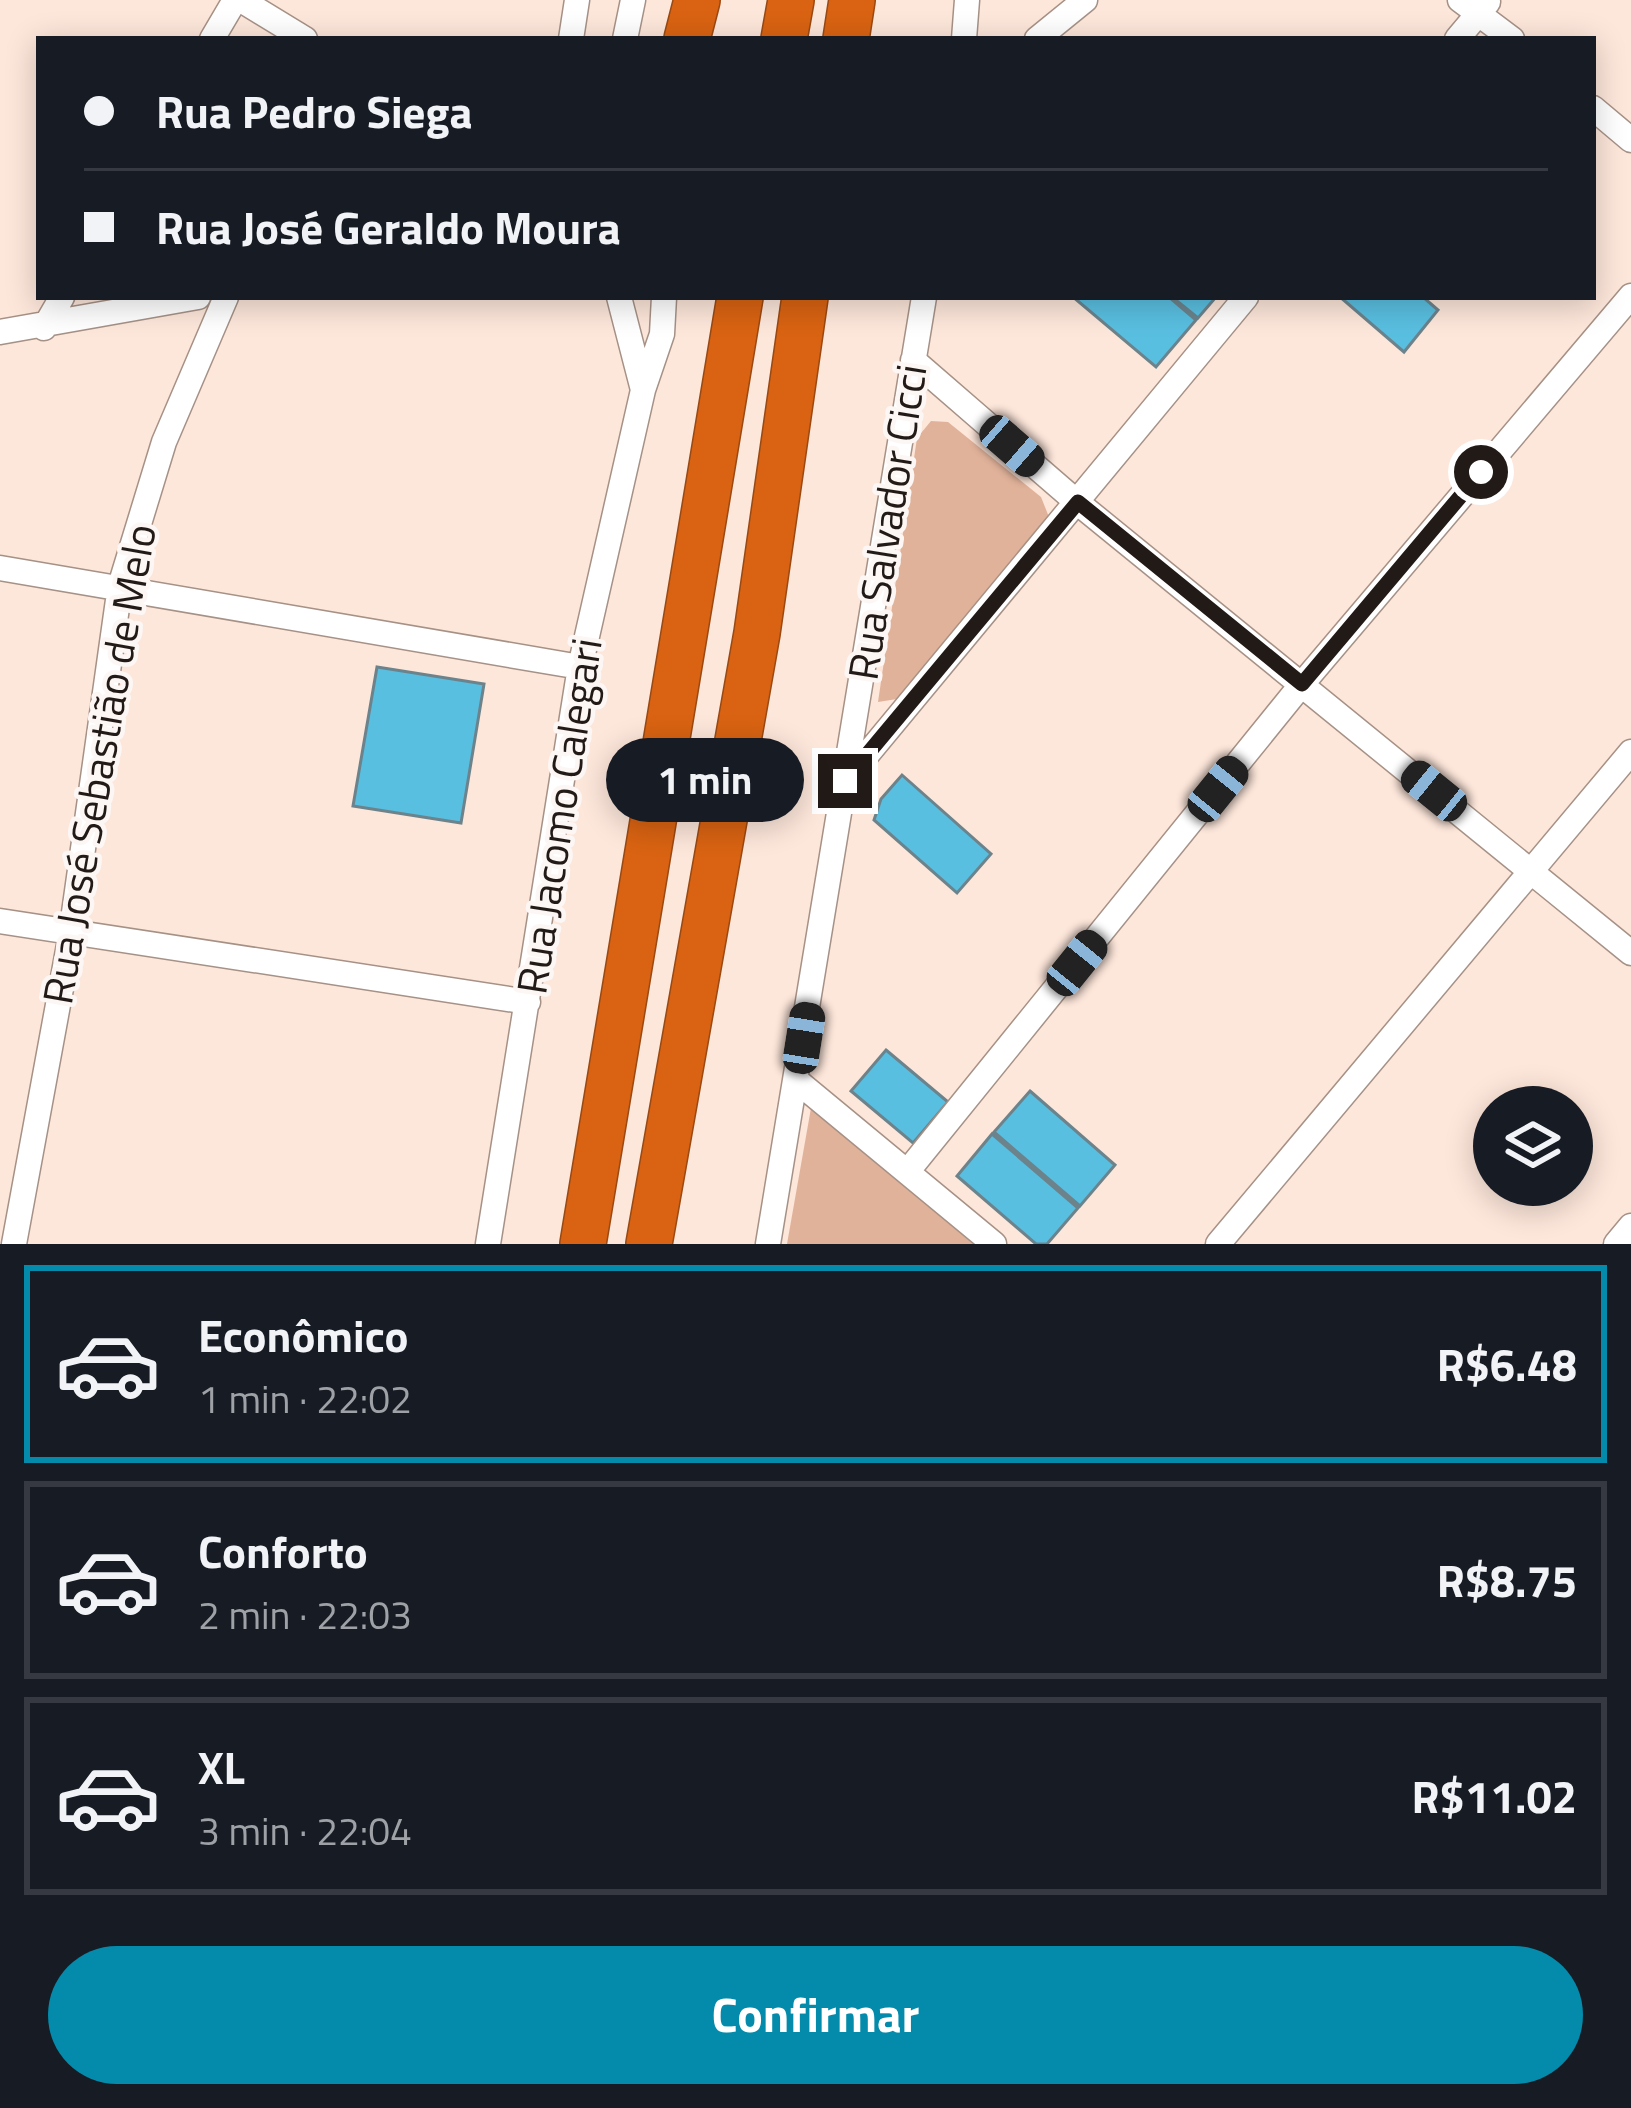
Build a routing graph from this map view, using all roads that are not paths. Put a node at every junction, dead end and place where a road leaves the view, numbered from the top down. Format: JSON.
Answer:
{"nodes":[{"id":1,"x":238,"y":0,"type":"edge"},
{"id":2,"x":577,"y":0,"type":"edge"},
{"id":3,"x":633,"y":0,"type":"edge"},
{"id":4,"x":791,"y":0,"type":"edge"},
{"id":5,"x":852,"y":0,"type":"edge"},
{"id":6,"x":967,"y":0,"type":"edge"},
{"id":7,"x":1085,"y":0,"type":"edge"},
{"id":8,"x":1476,"y":4,"type":"edge"},
{"id":9,"x":214,"y":36,"type":"edge"},
{"id":10,"x":300,"y":36,"type":"edge"},
{"id":11,"x":571,"y":36,"type":"edge"},
{"id":12,"x":626,"y":36,"type":"edge"},
{"id":13,"x":785,"y":36,"type":"edge"},
{"id":14,"x":846,"y":36,"type":"edge"},
{"id":15,"x":964,"y":36,"type":"edge"},
{"id":16,"x":1041,"y":36,"type":"edge"},
{"id":17,"x":1459,"y":36,"type":"edge"},
{"id":18,"x":1509,"y":36,"type":"edge"},
{"id":19,"x":1596,"y":111,"type":"edge"},
{"id":20,"x":1631,"y":140,"type":"edge"},
{"id":21,"x":1631,"y":296,"type":"edge"},
{"id":22,"x":60,"y":300,"type":"edge"},
{"id":23,"x":183,"y":300,"type":"edge"},
{"id":24,"x":225,"y":300,"type":"edge"},
{"id":25,"x":620,"y":300,"type":"edge"},
{"id":26,"x":664,"y":300,"type":"edge"},
{"id":27,"x":740,"y":300,"type":"edge"},
{"id":28,"x":805,"y":300,"type":"edge"},
{"id":29,"x":835,"y":300,"type":"edge"},
{"id":30,"x":923,"y":300,"type":"edge"},
{"id":31,"x":1244,"y":300,"type":"edge"},
{"id":32,"x":44,"y":328,"type":"junction"},
{"id":33,"x":0,"y":332,"type":"edge"},
{"id":34,"x":913,"y":360,"type":"junction"},
{"id":35,"x":644,"y":390,"type":"junction"},
{"id":36,"x":1078,"y":502,"type":"junction"},
{"id":37,"x":0,"y":568,"type":"edge"},
{"id":38,"x":120,"y":586,"type":"junction"},
{"id":39,"x":757,"y":633,"type":"junction"},
{"id":40,"x":580,"y":667,"type":"junction"},
{"id":41,"x":1302,"y":684,"type":"junction"},
{"id":42,"x":1631,"y":752,"type":"edge"},
{"id":43,"x":845,"y":781,"type":"junction"},
{"id":44,"x":1532,"y":871,"type":"junction"},
{"id":45,"x":0,"y":921,"type":"edge"},
{"id":46,"x":71,"y":934,"type":"junction"},
{"id":47,"x":1631,"y":952,"type":"edge"},
{"id":48,"x":528,"y":1002,"type":"junction"},
{"id":49,"x":797,"y":1081,"type":"junction"},
{"id":50,"x":908,"y":1172,"type":"junction"},
{"id":51,"x":1631,"y":1226,"type":"edge"},
{"id":52,"x":14,"y":1244,"type":"edge"},
{"id":53,"x":488,"y":1244,"type":"edge"},
{"id":54,"x":583,"y":1244,"type":"edge"},
{"id":55,"x":649,"y":1244,"type":"edge"},
{"id":56,"x":768,"y":1244,"type":"edge"},
{"id":57,"x":994,"y":1244,"type":"edge"},
{"id":58,"x":1218,"y":1244,"type":"edge"},
{"id":59,"x":1616,"y":1244,"type":"edge"}],
"edges":[{"from":1,"to":9,"type":"street"},
{"from":1,"to":10,"type":"street"},
{"from":2,"to":11,"type":"street"},
{"from":3,"to":12,"type":"street"},
{"from":4,"to":13,"type":"highway"},
{"from":5,"to":14,"type":"highway"},
{"from":6,"to":15,"type":"street"},
{"from":7,"to":16,"type":"street"},
{"from":8,"to":17,"type":"street"},
{"from":8,"to":18,"type":"street"},
{"from":19,"to":20,"type":"street"},
{"from":21,"to":41,"type":"street"},
{"from":22,"to":32,"type":"street"},
{"from":23,"to":32,"type":"street"},
{"from":24,"to":38,"type":"street","name":"Rua José Sebastião de Melo"},
{"from":25,"to":35,"type":"street","name":"Rua Jacomo Calegari"},
{"from":26,"to":35,"type":"street","name":"Rua Jacomo Calegari"},
{"from":27,"to":54,"type":"highway"},
{"from":28,"to":39,"type":"highway"},
{"from":29,"to":39,"type":"highway"},
{"from":30,"to":34,"type":"street","name":"Rua Salvador Cicci"},
{"from":31,"to":36,"type":"street"},
{"from":32,"to":33,"type":"street"},
{"from":34,"to":36,"type":"street"},
{"from":34,"to":43,"type":"street","name":"Rua Salvador Cicci"},
{"from":35,"to":40,"type":"street","name":"Rua Jacomo Calegari"},
{"from":36,"to":41,"type":"street"},
{"from":36,"to":43,"type":"street"},
{"from":37,"to":38,"type":"street"},
{"from":38,"to":40,"type":"street"},
{"from":38,"to":46,"type":"street","name":"Rua José Sebastião de Melo"},
{"from":39,"to":55,"type":"highway"},
{"from":40,"to":48,"type":"street","name":"Rua Jacomo Calegari"},
{"from":41,"to":44,"type":"street"},
{"from":41,"to":50,"type":"street"},
{"from":42,"to":44,"type":"street"},
{"from":43,"to":49,"type":"street","name":"Rua Salvador Cicci"},
{"from":44,"to":47,"type":"street"},
{"from":44,"to":58,"type":"street"},
{"from":45,"to":46,"type":"street"},
{"from":46,"to":48,"type":"street"},
{"from":46,"to":52,"type":"street","name":"Rua José Sebastião de Melo"},
{"from":48,"to":53,"type":"street","name":"Rua Jacomo Calegari"},
{"from":49,"to":50,"type":"street"},
{"from":49,"to":56,"type":"street","name":"Rua Salvador Cicci"},
{"from":50,"to":57,"type":"street"},
{"from":51,"to":59,"type":"street"}]}
